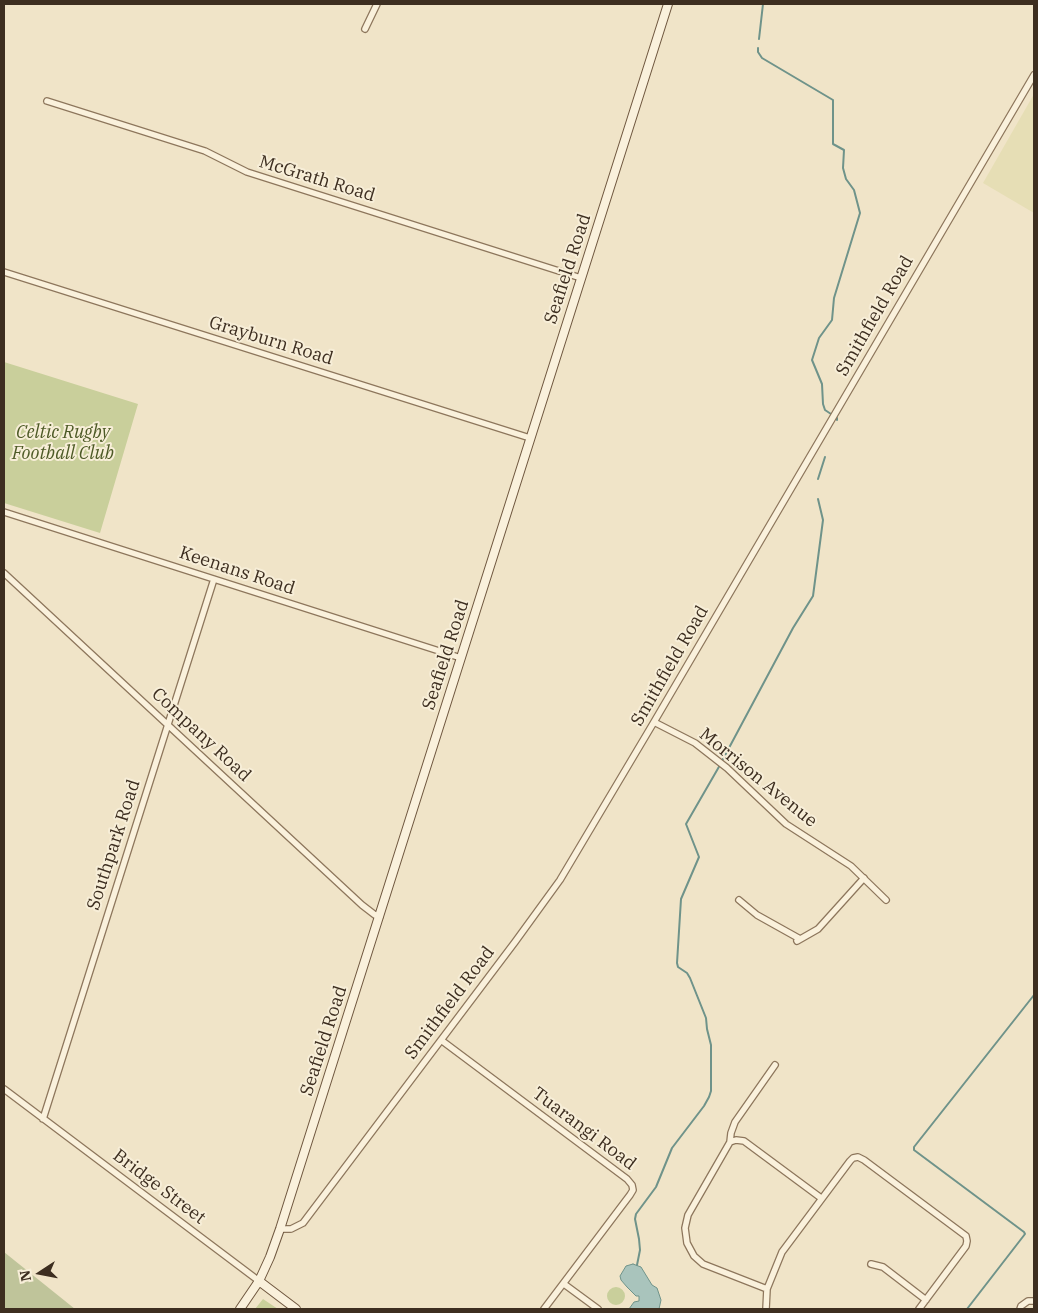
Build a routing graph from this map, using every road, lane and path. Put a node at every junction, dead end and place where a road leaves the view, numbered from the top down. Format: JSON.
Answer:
{"nodes":[{"id":1,"x":377,"y":4,"type":"edge"},
{"id":2,"x":667,"y":4,"type":"edge"},
{"id":3,"x":365,"y":29,"type":"dead end"},
{"id":4,"x":1034,"y":75,"type":"edge"},
{"id":5,"x":47,"y":101,"type":"dead end"},
{"id":6,"x":4,"y":272,"type":"edge"},
{"id":7,"x":581,"y":278,"type":"junction"},
{"id":8,"x":530,"y":438,"type":"junction"},
{"id":9,"x":4,"y":512,"type":"edge"},
{"id":10,"x":4,"y":573,"type":"edge"},
{"id":11,"x":214,"y":579,"type":"junction"},
{"id":12,"x":461,"y":658,"type":"junction"},
{"id":13,"x":654,"y":722,"type":"junction"},
{"id":14,"x":168,"y":725,"type":"junction"},
{"id":15,"x":864,"y":878,"type":"junction"},
{"id":16,"x":739,"y":900,"type":"dead end"},
{"id":17,"x":886,"y":900,"type":"dead end"},
{"id":18,"x":380,"y":916,"type":"junction"},
{"id":19,"x":441,"y":1040,"type":"junction"},
{"id":20,"x":775,"y":1065,"type":"dead end"},
{"id":21,"x":4,"y":1089,"type":"edge"},
{"id":22,"x":44,"y":1119,"type":"junction"},
{"id":23,"x":730,"y":1142,"type":"junction"},
{"id":24,"x":821,"y":1198,"type":"junction"},
{"id":25,"x":280,"y":1229,"type":"junction"},
{"id":26,"x":871,"y":1264,"type":"dead end"},
{"id":27,"x":259,"y":1281,"type":"junction"},
{"id":28,"x":564,"y":1284,"type":"junction"},
{"id":29,"x":767,"y":1289,"type":"junction"},
{"id":30,"x":926,"y":1300,"type":"junction"},
{"id":31,"x":1034,"y":1301,"type":"edge"},
{"id":32,"x":240,"y":1309,"type":"edge"},
{"id":33,"x":296,"y":1309,"type":"edge"},
{"id":34,"x":544,"y":1309,"type":"edge"},
{"id":35,"x":598,"y":1309,"type":"edge"},
{"id":36,"x":766,"y":1309,"type":"edge"},
{"id":37,"x":919,"y":1309,"type":"edge"},
{"id":38,"x":1020,"y":1309,"type":"edge"}],
"edges":[{"from":1,"to":3,"type":"street"},
{"from":2,"to":7,"type":"street","name":"Seafield Road"},
{"from":4,"to":13,"type":"street","name":"Smithfield Road"},
{"from":5,"to":7,"type":"street","name":"McGrath Road"},
{"from":6,"to":8,"type":"street","name":"Grayburn Road"},
{"from":7,"to":8,"type":"street","name":"Seafield Road"},
{"from":8,"to":12,"type":"street","name":"Seafield Road"},
{"from":9,"to":11,"type":"street","name":"Keenans Road"},
{"from":10,"to":14,"type":"street","name":"Company Road"},
{"from":11,"to":12,"type":"street","name":"Keenans Road"},
{"from":11,"to":14,"type":"street","name":"Southpark Road"},
{"from":12,"to":18,"type":"street","name":"Seafield Road"},
{"from":13,"to":15,"type":"street","name":"Morrison Avenue"},
{"from":13,"to":19,"type":"street","name":"Smithfield Road"},
{"from":14,"to":18,"type":"street","name":"Company Road"},
{"from":14,"to":22,"type":"street","name":"Southpark Road"},
{"from":15,"to":16,"type":"street"},
{"from":15,"to":17,"type":"street","name":"Morrison Avenue"},
{"from":18,"to":25,"type":"street","name":"Seafield Road"},
{"from":19,"to":25,"type":"street","name":"Smithfield Road"},
{"from":19,"to":28,"type":"street","name":"Tuarangi Road"},
{"from":20,"to":23,"type":"street"},
{"from":21,"to":22,"type":"street","name":"Bridge Street"},
{"from":22,"to":27,"type":"street","name":"Bridge Street"},
{"from":23,"to":24,"type":"street"},
{"from":23,"to":29,"type":"street"},
{"from":24,"to":29,"type":"street"},
{"from":24,"to":30,"type":"street"},
{"from":25,"to":27,"type":"street","name":"Seafield Road"},
{"from":26,"to":30,"type":"street"},
{"from":27,"to":32,"type":"street","name":"Seafield Road"},
{"from":27,"to":33,"type":"street","name":"Bridge Street"},
{"from":28,"to":34,"type":"street","name":"Tuarangi Road"},
{"from":28,"to":35,"type":"street"},
{"from":29,"to":36,"type":"street"},
{"from":30,"to":37,"type":"street"},
{"from":31,"to":38,"type":"street"}]}
